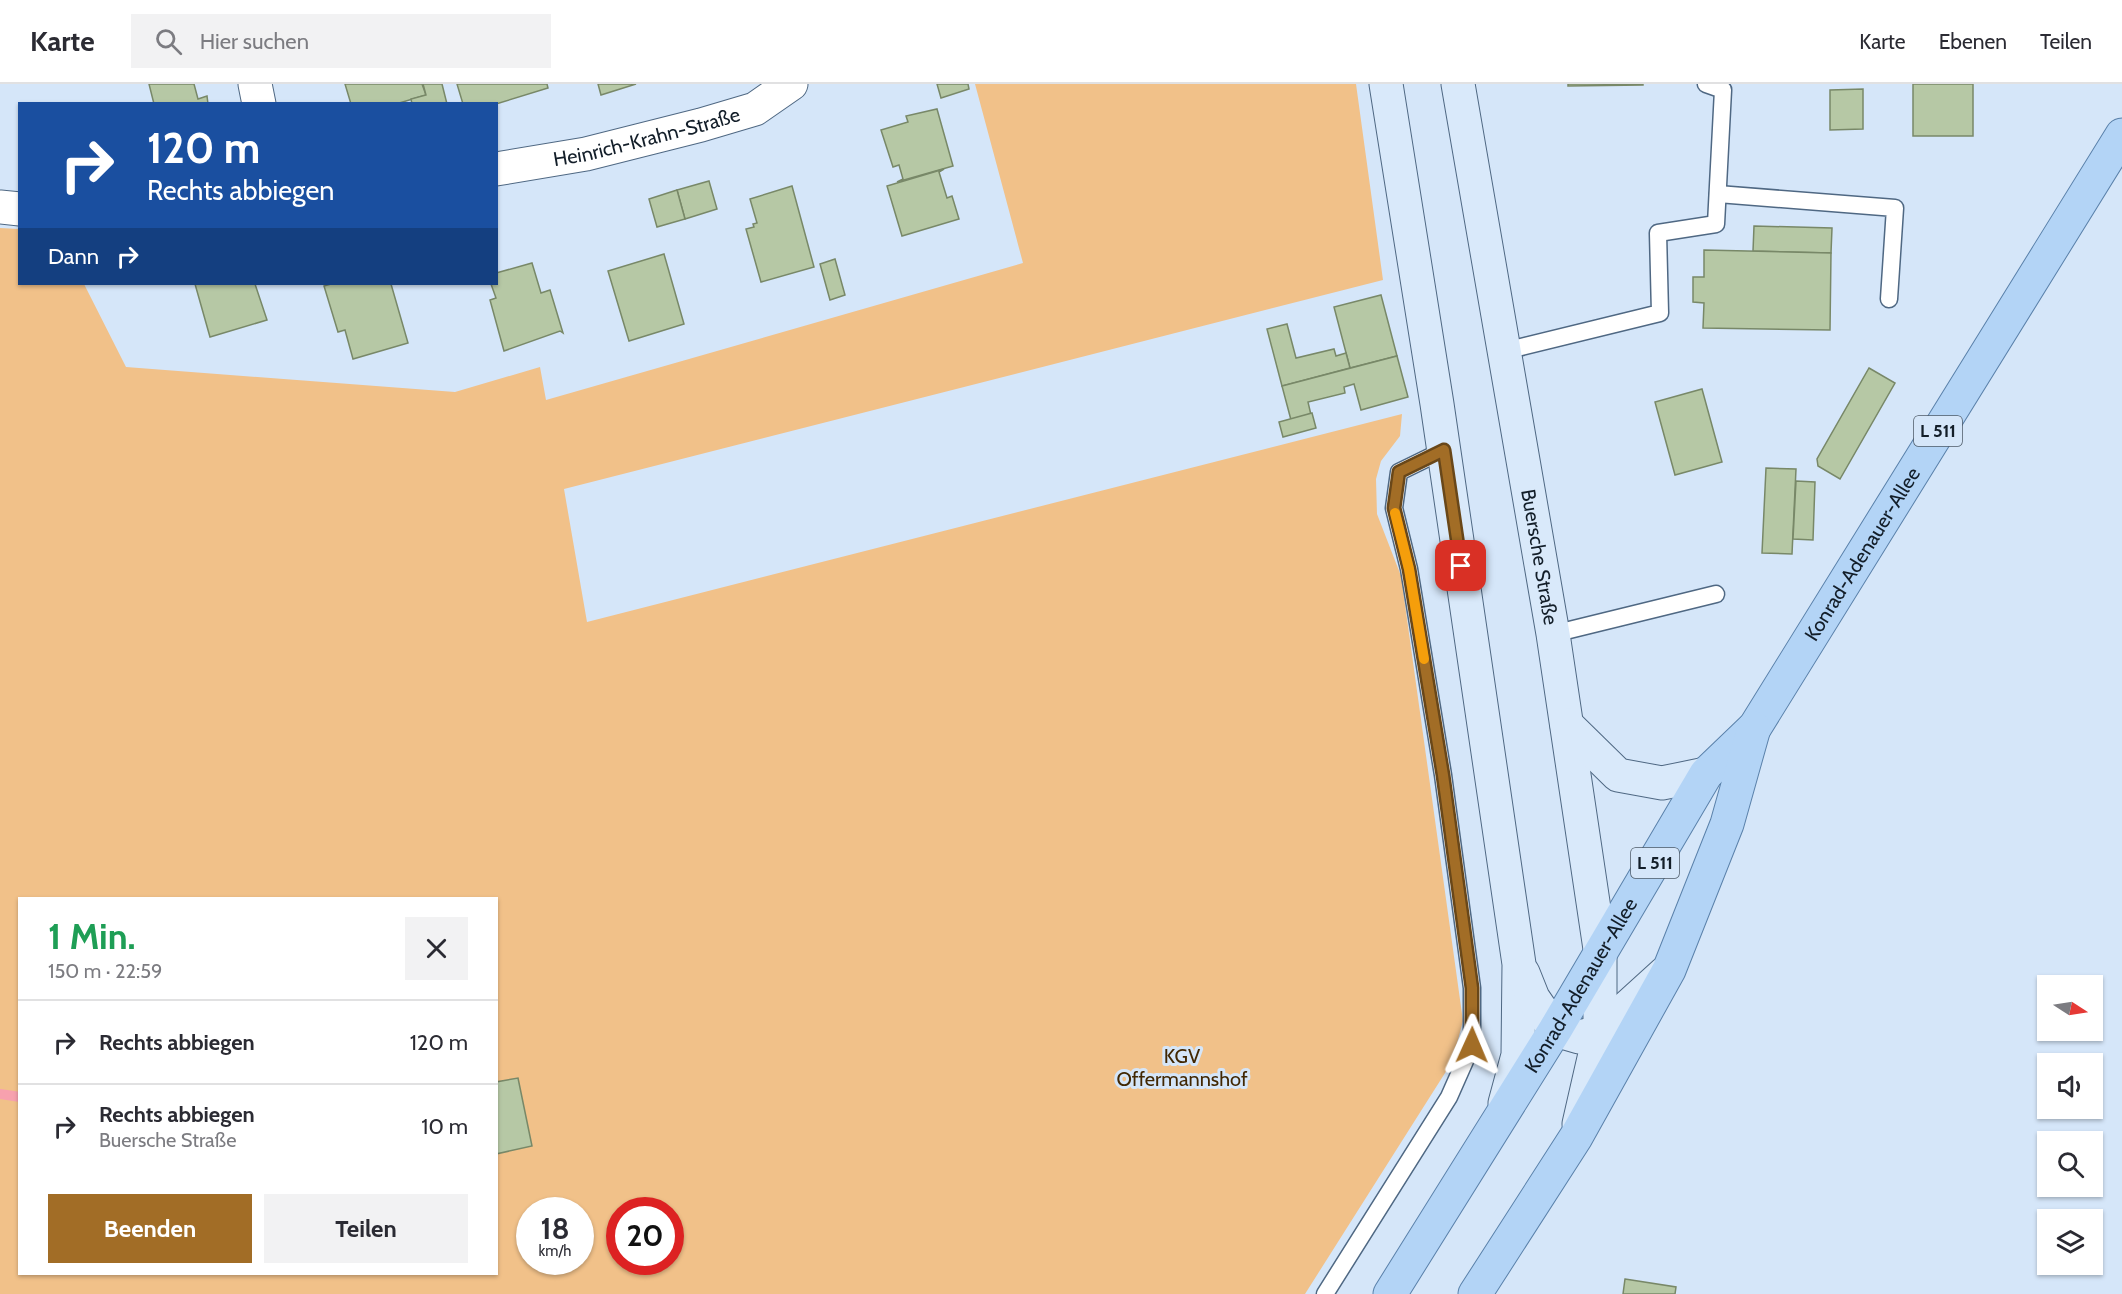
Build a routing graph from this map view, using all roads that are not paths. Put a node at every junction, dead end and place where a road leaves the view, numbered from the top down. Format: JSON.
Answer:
{"nodes":[{"id":1,"x":255,"y":84,"type":"edge"},
{"id":2,"x":791,"y":84,"type":"edge"},
{"id":3,"x":1386,"y":84,"type":"edge"},
{"id":4,"x":1458,"y":84,"type":"edge"},
{"id":5,"x":1706,"y":84,"type":"edge"},
{"id":6,"x":751,"y":96,"type":"edge"},
{"id":7,"x":260,"y":102,"type":"edge"},
{"id":8,"x":2122,"y":135,"type":"edge"},
{"id":9,"x":498,"y":169,"type":"edge"},
{"id":10,"x":1718,"y":195,"type":"junction"},
{"id":11,"x":0,"y":207,"type":"edge"},
{"id":12,"x":18,"y":208,"type":"edge"},
{"id":13,"x":1889,"y":300,"type":"dead end"},
{"id":14,"x":1505,"y":351,"type":"junction"},
{"id":15,"x":1444,"y":450,"type":"junction"},
{"id":16,"x":1716,"y":594,"type":"dead end"},
{"id":17,"x":1553,"y":634,"type":"junction"},
{"id":18,"x":1567,"y":725,"type":"junction"},
{"id":19,"x":1755,"y":726,"type":"junction"},
{"id":20,"x":1706,"y":774,"type":"junction"},
{"id":21,"x":1600,"y":949,"type":"junction"},
{"id":22,"x":1519,"y":964,"type":"junction"},
{"id":23,"x":1669,"y":970,"type":"junction"},
{"id":24,"x":1555,"y":1030,"type":"junction"},
{"id":25,"x":1600,"y":1032,"type":"junction"},
{"id":26,"x":1503,"y":1113,"type":"junction"},
{"id":27,"x":1576,"y":1137,"type":"junction"},
{"id":28,"x":1324,"y":1294,"type":"edge"},
{"id":29,"x":1390,"y":1294,"type":"edge"},
{"id":30,"x":1475,"y":1294,"type":"edge"}],
"edges":[{"from":1,"to":7,"type":"street"},
{"from":2,"to":6,"type":"street","name":"Heinrich-Krahn-Straße"},
{"from":3,"to":15,"type":"main road"},
{"from":4,"to":14,"type":"main road","name":"Buersche Straße"},
{"from":5,"to":10,"type":"lane"},
{"from":6,"to":9,"type":"street","name":"Heinrich-Krahn-Straße"},
{"from":8,"to":19,"type":"main road","name":"Konrad-Adenauer-Allee","number":"L 511"},
{"from":10,"to":13,"type":"lane"},
{"from":10,"to":14,"type":"lane"},
{"from":11,"to":12,"type":"street"},
{"from":14,"to":17,"type":"main road","name":"Buersche Straße"},
{"from":15,"to":22,"type":"main road"},
{"from":15,"to":28,"type":"lane"},
{"from":16,"to":17,"type":"lane"},
{"from":17,"to":18,"type":"main road","name":"Buersche Straße"},
{"from":18,"to":20,"type":"main road"},
{"from":18,"to":21,"type":"main road","name":"Buersche Straße"},
{"from":19,"to":20,"type":"main road","name":"Konrad-Adenauer-Allee","number":"L 511"},
{"from":19,"to":23,"type":"main road","name":"Konrad-Adenauer-Allee","number":"L 511"},
{"from":20,"to":21,"type":"main road","name":"Konrad-Adenauer-Allee","number":"L 511"},
{"from":21,"to":24,"type":"main road","name":"Konrad-Adenauer-Allee","number":"L 511"},
{"from":21,"to":25,"type":"main road","name":"Buersche Straße"},
{"from":22,"to":24,"type":"main road"},
{"from":22,"to":26,"type":"main road"},
{"from":23,"to":25,"type":"main road"},
{"from":23,"to":27,"type":"main road","name":"Konrad-Adenauer-Allee","number":"L 511"},
{"from":24,"to":25,"type":"main road"},
{"from":24,"to":26,"type":"main road","name":"Konrad-Adenauer-Allee","number":"L 511"},
{"from":25,"to":27,"type":"main road","name":"Buersche Straße"},
{"from":26,"to":29,"type":"main road","name":"Konrad-Adenauer-Allee","number":"L 511"},
{"from":27,"to":30,"type":"main road","name":"Konrad-Adenauer-Allee","number":"L 511"}]}
